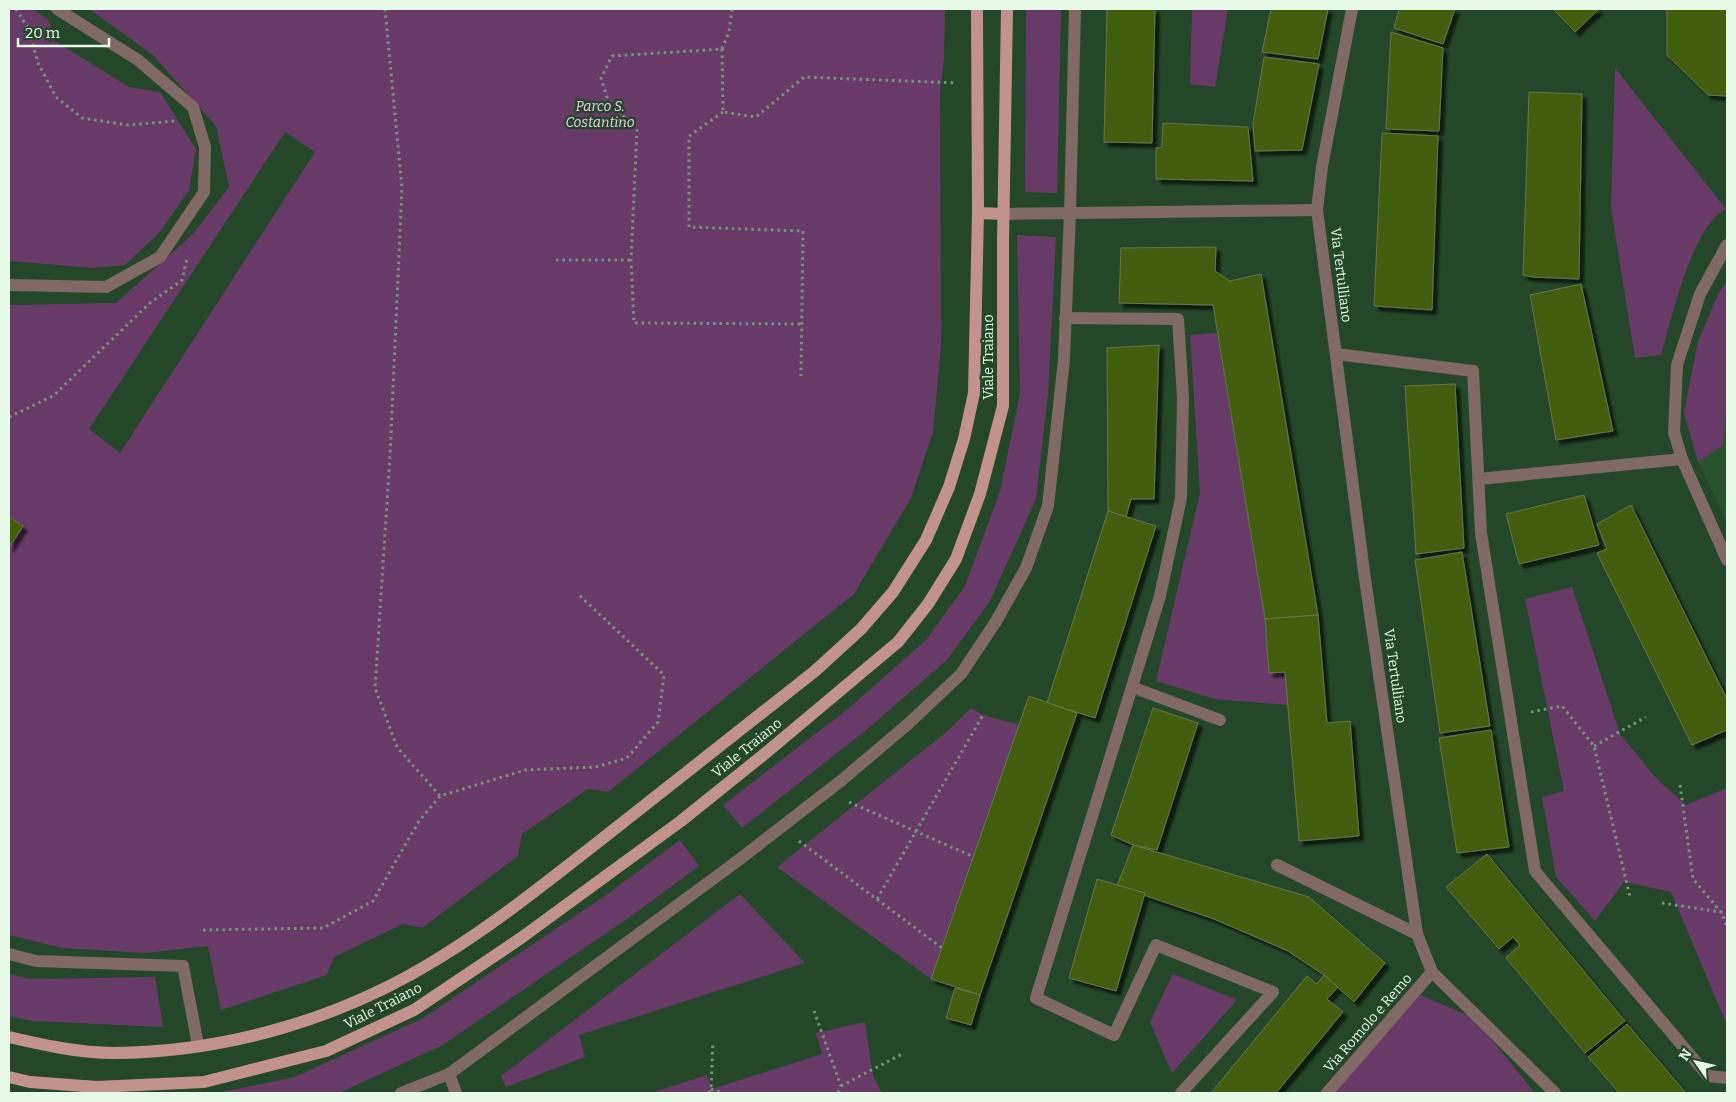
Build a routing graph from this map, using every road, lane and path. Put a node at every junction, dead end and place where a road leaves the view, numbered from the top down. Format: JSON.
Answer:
{"nodes":[{"id":1,"x":16,"y":9,"type":"edge"},
{"id":2,"x":57,"y":9,"type":"edge"},
{"id":3,"x":385,"y":9,"type":"edge"},
{"id":4,"x":732,"y":9,"type":"edge"},
{"id":5,"x":978,"y":9,"type":"edge"},
{"id":6,"x":1007,"y":9,"type":"edge"},
{"id":7,"x":1075,"y":9,"type":"edge"},
{"id":8,"x":1352,"y":9,"type":"edge"},
{"id":9,"x":722,"y":49,"type":"junction"},
{"id":10,"x":978,"y":84,"type":"junction"},
{"id":11,"x":193,"y":107,"type":"junction"},
{"id":12,"x":723,"y":112,"type":"junction"},
{"id":13,"x":1317,"y":210,"type":"junction"},
{"id":14,"x":978,"y":213,"type":"junction"},
{"id":15,"x":1070,"y":213,"type":"junction"},
{"id":16,"x":1003,"y":214,"type":"junction"},
{"id":17,"x":1727,"y":245,"type":"edge"},
{"id":18,"x":188,"y":257,"type":"dead end"},
{"id":19,"x":556,"y":260,"type":"dead end"},
{"id":20,"x":631,"y":260,"type":"junction"},
{"id":21,"x":9,"y":285,"type":"edge"},
{"id":22,"x":1065,"y":318,"type":"junction"},
{"id":23,"x":802,"y":324,"type":"junction"},
{"id":24,"x":1336,"y":354,"type":"junction"},
{"id":25,"x":801,"y":376,"type":"dead end"},
{"id":26,"x":9,"y":418,"type":"edge"},
{"id":27,"x":1682,"y":459,"type":"junction"},
{"id":28,"x":1479,"y":479,"type":"junction"},
{"id":29,"x":1727,"y":560,"type":"edge"},
{"id":30,"x":577,"y":593,"type":"dead end"},
{"id":31,"x":1132,"y":687,"type":"junction"},
{"id":32,"x":983,"y":715,"type":"dead end"},
{"id":33,"x":1510,"y":716,"type":"junction"},
{"id":34,"x":1646,"y":718,"type":"dead end"},
{"id":35,"x":1220,"y":720,"type":"dead end"},
{"id":36,"x":1594,"y":746,"type":"junction"},
{"id":37,"x":1680,"y":784,"type":"dead end"},
{"id":38,"x":826,"y":792,"type":"junction"},
{"id":39,"x":440,"y":796,"type":"junction"},
{"id":40,"x":781,"y":827,"type":"junction"},
{"id":41,"x":917,"y":832,"type":"junction"},
{"id":42,"x":974,"y":857,"type":"dead end"},
{"id":43,"x":1277,"y":865,"type":"dead end"},
{"id":44,"x":1630,"y":897,"type":"dead end"},
{"id":45,"x":877,"y":899,"type":"junction"},
{"id":46,"x":1662,"y":903,"type":"dead end"},
{"id":47,"x":1721,"y":912,"type":"junction"},
{"id":48,"x":1727,"y":913,"type":"edge"},
{"id":49,"x":1727,"y":926,"type":"edge"},
{"id":50,"x":203,"y":930,"type":"dead end"},
{"id":51,"x":1417,"y":934,"type":"junction"},
{"id":52,"x":942,"y":948,"type":"dead end"},
{"id":53,"x":9,"y":954,"type":"edge"},
{"id":54,"x":1432,"y":972,"type":"junction"},
{"id":55,"x":814,"y":1011,"type":"dead end"},
{"id":56,"x":9,"y":1038,"type":"edge"},
{"id":57,"x":713,"y":1042,"type":"dead end"},
{"id":58,"x":198,"y":1046,"type":"junction"},
{"id":59,"x":904,"y":1053,"type":"dead end"},
{"id":60,"x":449,"y":1074,"type":"junction"},
{"id":61,"x":9,"y":1077,"type":"edge"},
{"id":62,"x":1727,"y":1078,"type":"edge"},
{"id":63,"x":841,"y":1086,"type":"junction"},
{"id":64,"x":711,"y":1089,"type":"junction"},
{"id":65,"x":401,"y":1093,"type":"edge"},
{"id":66,"x":456,"y":1093,"type":"edge"},
{"id":67,"x":709,"y":1093,"type":"edge"},
{"id":68,"x":723,"y":1093,"type":"edge"},
{"id":69,"x":838,"y":1093,"type":"edge"},
{"id":70,"x":1181,"y":1093,"type":"edge"},
{"id":71,"x":1327,"y":1093,"type":"edge"},
{"id":72,"x":1555,"y":1093,"type":"edge"}],
"edges":[{"from":1,"to":11,"type":"path"},
{"from":2,"to":11,"type":"street"},
{"from":3,"to":39,"type":"path"},
{"from":4,"to":9,"type":"path"},
{"from":5,"to":10,"type":"main road","name":"Viale Traiano"},
{"from":6,"to":16,"type":"main road","name":"Viale Traiano"},
{"from":7,"to":15,"type":"street"},
{"from":8,"to":13,"type":"street","name":"Via Tertulliano"},
{"from":9,"to":12,"type":"path"},
{"from":9,"to":20,"type":"path"},
{"from":10,"to":12,"type":"path"},
{"from":10,"to":14,"type":"main road","name":"Viale Traiano"},
{"from":11,"to":21,"type":"street"},
{"from":12,"to":23,"type":"path"},
{"from":13,"to":15,"type":"street"},
{"from":13,"to":24,"type":"street","name":"Via Tertulliano"},
{"from":14,"to":16,"type":"main road"},
{"from":14,"to":58,"type":"main road","name":"Viale Traiano"},
{"from":15,"to":16,"type":"street"},
{"from":15,"to":22,"type":"street"},
{"from":16,"to":61,"type":"main road","name":"Viale Traiano"},
{"from":17,"to":27,"type":"street"},
{"from":18,"to":26,"type":"path"},
{"from":19,"to":20,"type":"path"},
{"from":20,"to":23,"type":"path"},
{"from":22,"to":31,"type":"street"},
{"from":22,"to":38,"type":"street"},
{"from":23,"to":25,"type":"path"},
{"from":24,"to":28,"type":"street"},
{"from":24,"to":51,"type":"street","name":"Via Tertulliano"},
{"from":27,"to":28,"type":"street"},
{"from":27,"to":29,"type":"street"},
{"from":28,"to":33,"type":"street"},
{"from":30,"to":39,"type":"path"},
{"from":31,"to":35,"type":"street"},
{"from":31,"to":70,"type":"street"},
{"from":32,"to":41,"type":"path"},
{"from":33,"to":36,"type":"path"},
{"from":33,"to":62,"type":"street"},
{"from":34,"to":36,"type":"path"},
{"from":36,"to":44,"type":"path"},
{"from":37,"to":47,"type":"path"},
{"from":38,"to":40,"type":"street"},
{"from":38,"to":41,"type":"path"},
{"from":39,"to":50,"type":"path"},
{"from":40,"to":45,"type":"path"},
{"from":40,"to":60,"type":"street"},
{"from":41,"to":42,"type":"path"},
{"from":41,"to":45,"type":"path"},
{"from":43,"to":51,"type":"street"},
{"from":45,"to":52,"type":"path"},
{"from":46,"to":47,"type":"path"},
{"from":47,"to":48,"type":"path"},
{"from":47,"to":49,"type":"path"},
{"from":51,"to":54,"type":"street","name":"Via Tertulliano"},
{"from":53,"to":58,"type":"street"},
{"from":54,"to":71,"type":"street","name":"Via Romolo e Remo"},
{"from":54,"to":72,"type":"street","name":"Via Tertulliano"},
{"from":55,"to":63,"type":"path"},
{"from":56,"to":58,"type":"main road","name":"Viale Traiano"},
{"from":57,"to":64,"type":"path"},
{"from":59,"to":63,"type":"path"},
{"from":60,"to":65,"type":"street"},
{"from":60,"to":66,"type":"street"},
{"from":63,"to":69,"type":"path"},
{"from":64,"to":67,"type":"path"},
{"from":64,"to":68,"type":"path"}]}
